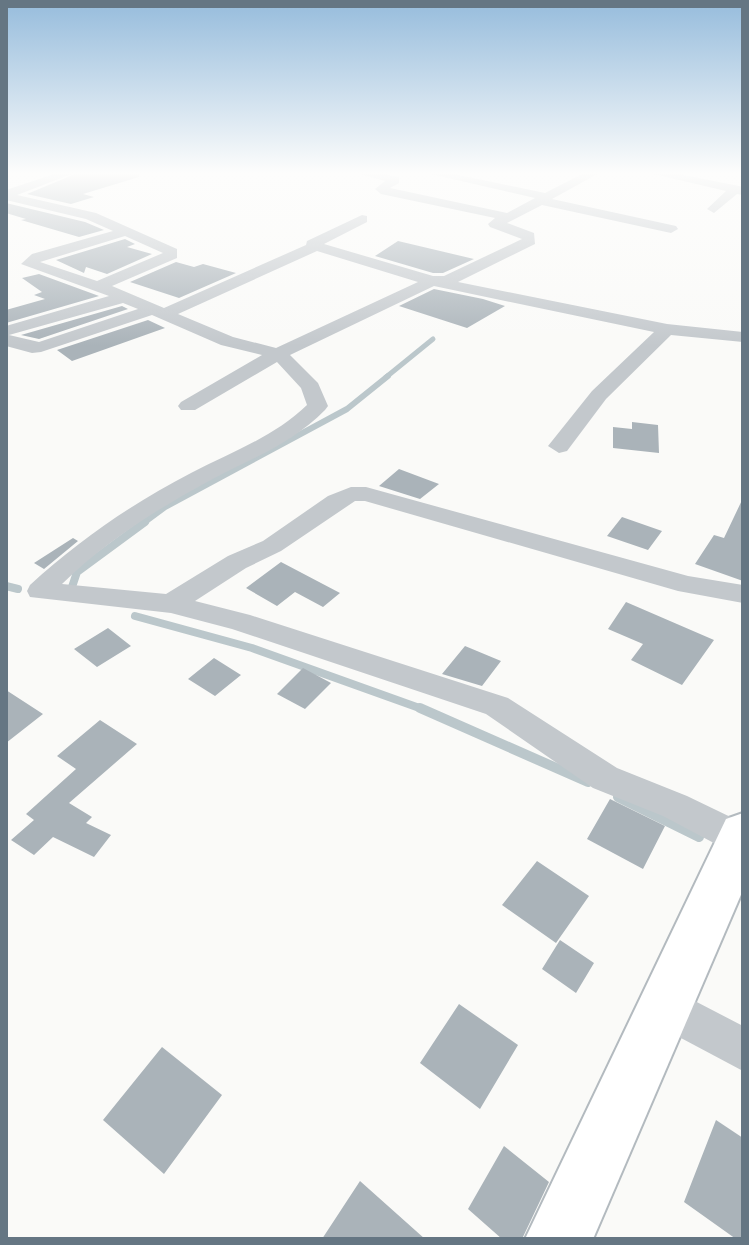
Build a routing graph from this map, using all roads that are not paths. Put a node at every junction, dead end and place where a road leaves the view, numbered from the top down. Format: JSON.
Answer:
{"nodes":[{"id":1,"x":340,"y":230,"type":"edge"},
{"id":2,"x":512,"y":230,"type":"edge"},
{"id":3,"x":128,"y":231,"type":"joint"},
{"id":4,"x":316,"y":246,"type":"junction"},
{"id":5,"x":432,"y":281,"type":"junction"},
{"id":6,"x":98,"y":286,"type":"junction"},
{"id":7,"x":125,"y":297,"type":"junction"},
{"id":8,"x":160,"y":311,"type":"junction"},
{"id":9,"x":667,"y":329,"type":"junction"},
{"id":10,"x":6,"y":331,"type":"edge"},
{"id":11,"x":743,"y":337,"type":"edge"},
{"id":12,"x":6,"y":340,"type":"edge"},
{"id":13,"x":278,"y":354,"type":"junction"},
{"id":14,"x":188,"y":406,"type":"dead end"},
{"id":15,"x":559,"y":446,"type":"dead end"},
{"id":16,"x":743,"y":594,"type":"edge"},
{"id":17,"x":171,"y":604,"type":"junction"},
{"id":18,"x":742,"y":837,"type":"edge"},
{"id":19,"x":664,"y":1006,"type":"junction"},
{"id":20,"x":743,"y":1049,"type":"edge"},
{"id":21,"x":559,"y":1239,"type":"edge"}],
"edges":[{"from":1,"to":4,"type":"street"},
{"from":2,"to":5,"type":"street"},
{"from":3,"to":6,"type":"street"},
{"from":3,"to":6,"type":"street"},
{"from":4,"to":5,"type":"street"},
{"from":4,"to":8,"type":"street"},
{"from":5,"to":9,"type":"street"},
{"from":5,"to":13,"type":"street"},
{"from":6,"to":7,"type":"street"},
{"from":7,"to":8,"type":"street"},
{"from":7,"to":10,"type":"street"},
{"from":8,"to":12,"type":"street"},
{"from":8,"to":13,"type":"street"},
{"from":9,"to":11,"type":"street"},
{"from":9,"to":15,"type":"street"},
{"from":13,"to":14,"type":"street"},
{"from":13,"to":17,"type":"street"},
{"from":16,"to":17,"type":"street"},
{"from":17,"to":18,"type":"street"},
{"from":18,"to":19,"type":"main road"},
{"from":19,"to":20,"type":"street"},
{"from":19,"to":21,"type":"main road"}]}
